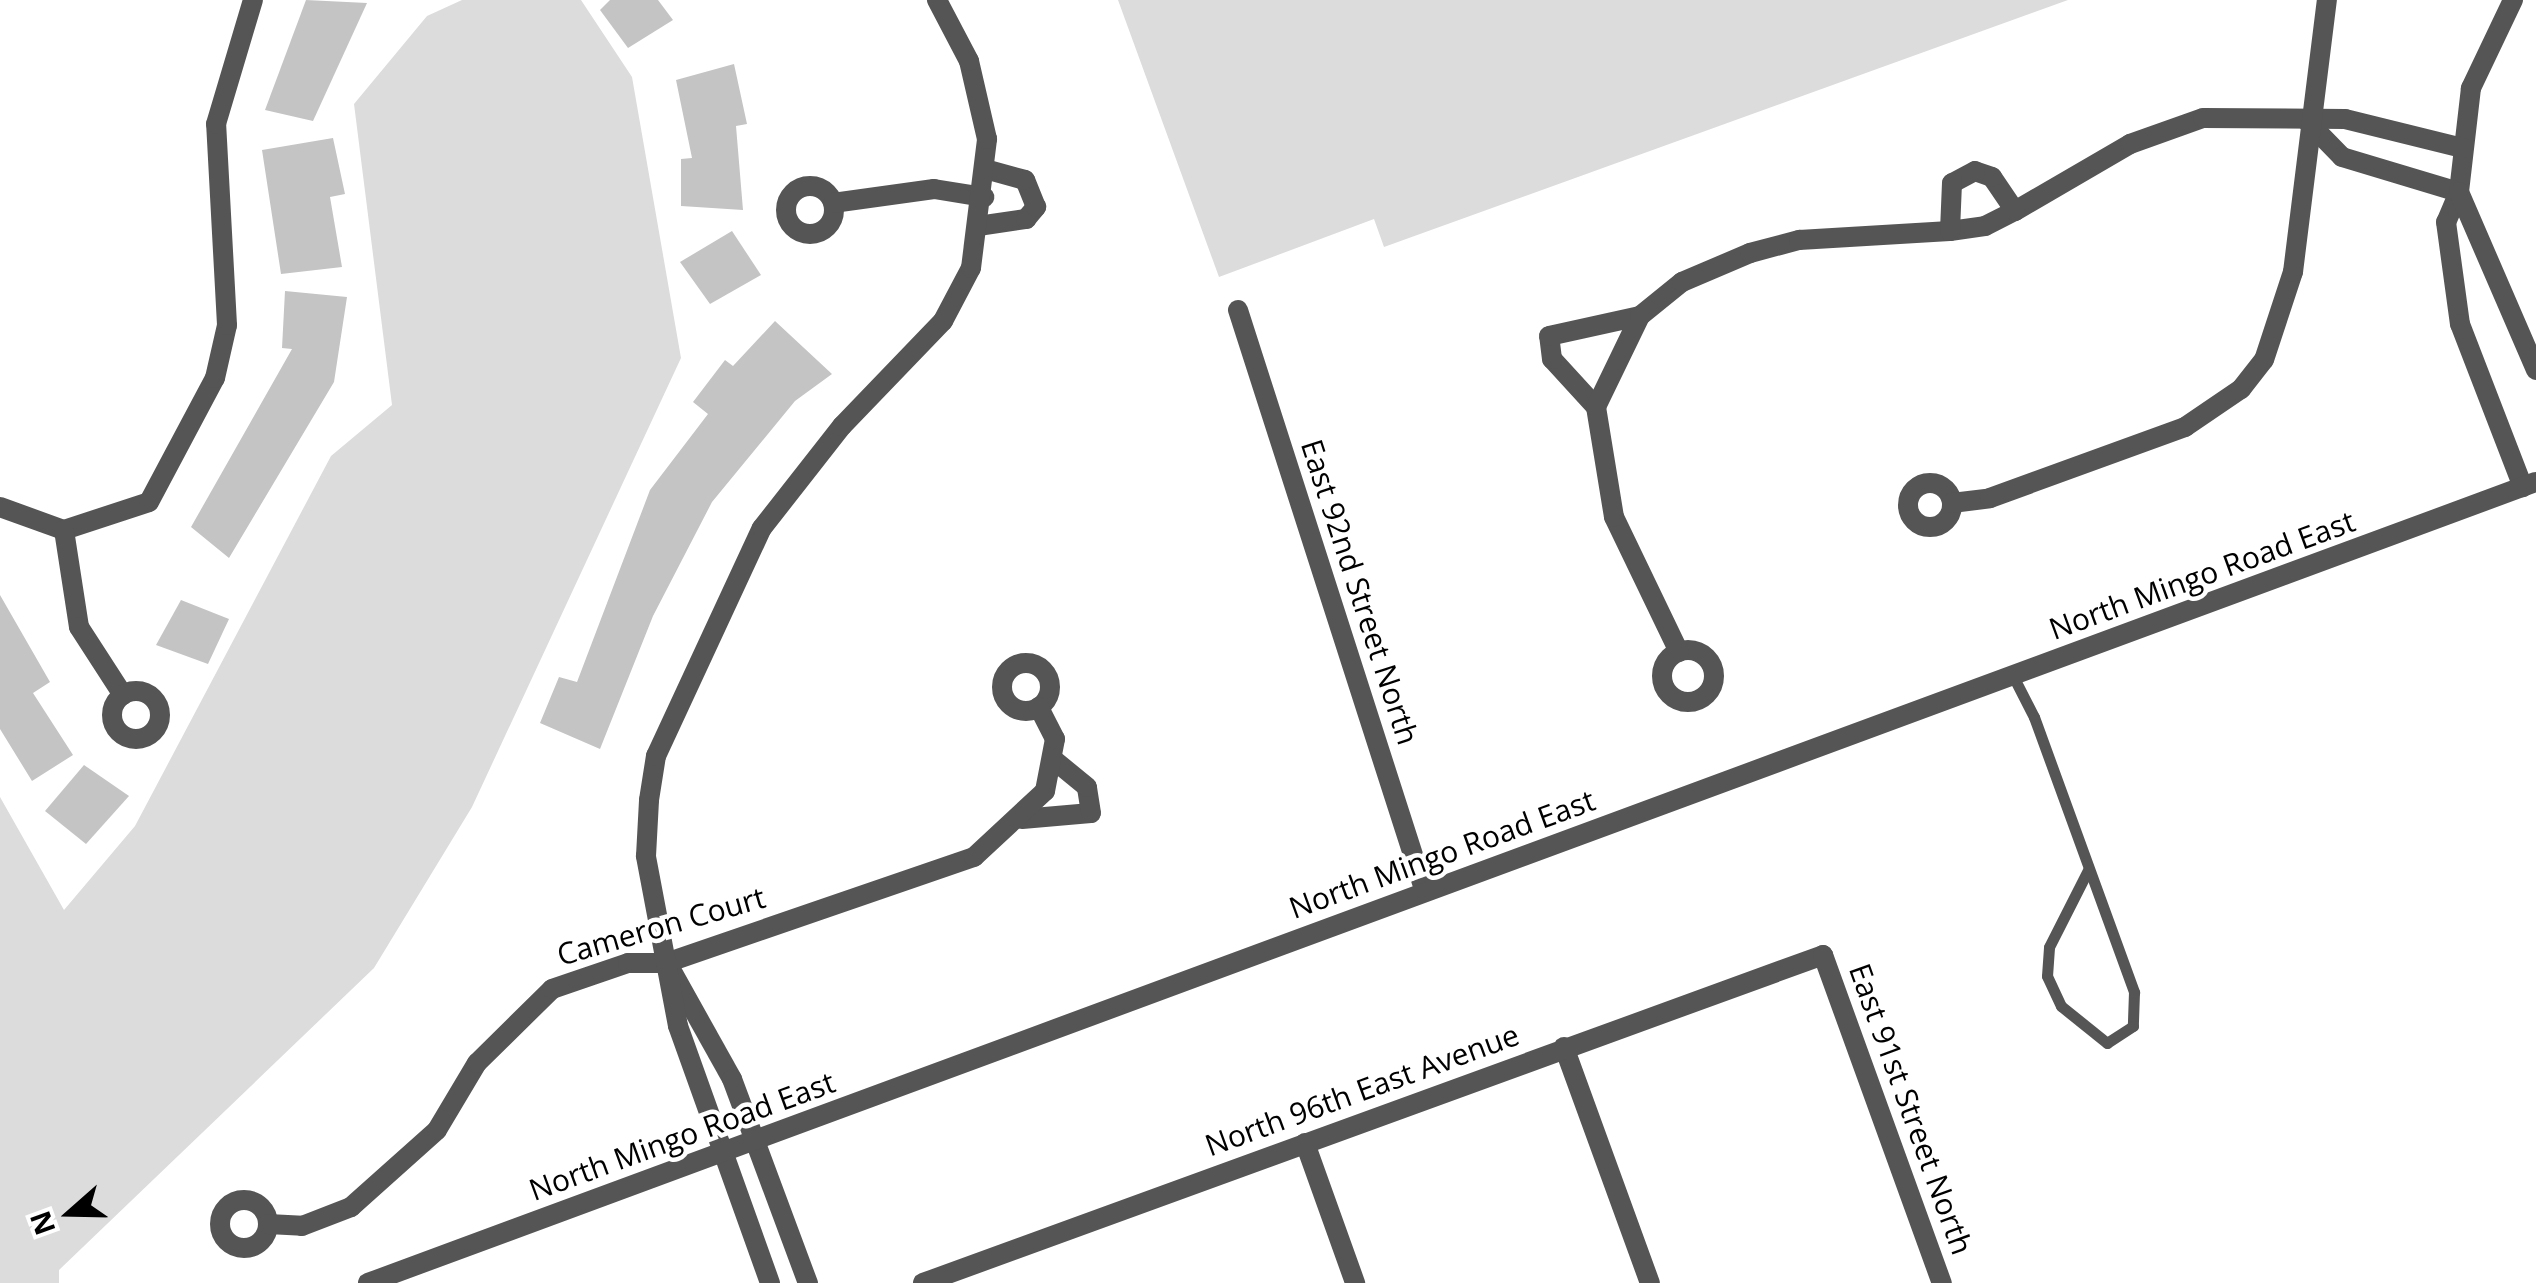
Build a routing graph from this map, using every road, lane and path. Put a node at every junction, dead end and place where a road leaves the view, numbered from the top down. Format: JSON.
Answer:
{"nodes":[{"id":1,"x":253,"y":0,"type":"edge"},
{"id":2,"x":937,"y":0,"type":"edge"},
{"id":3,"x":2327,"y":0,"type":"edge"},
{"id":4,"x":2514,"y":0,"type":"edge"},
{"id":5,"x":2307,"y":121,"type":"junction"},
{"id":6,"x":2462,"y":148,"type":"junction"},
{"id":7,"x":985,"y":168,"type":"junction"},
{"id":8,"x":2459,"y":192,"type":"junction"},
{"id":9,"x":984,"y":197,"type":"junction"},
{"id":10,"x":833,"y":203,"type":"dead end"},
{"id":11,"x":2016,"y":211,"type":"junction"},
{"id":12,"x":978,"y":226,"type":"junction"},
{"id":13,"x":1950,"y":230,"type":"junction"},
{"id":14,"x":1238,"y":310,"type":"dead end"},
{"id":15,"x":1640,"y":316,"type":"junction"},
{"id":16,"x":2536,"y":370,"type":"edge"},
{"id":17,"x":1596,"y":407,"type":"junction"},
{"id":18,"x":2529,"y":485,"type":"edge"},
{"id":19,"x":1952,"y":502,"type":"dead end"},
{"id":20,"x":0,"y":506,"type":"edge"},
{"id":21,"x":64,"y":530,"type":"junction"},
{"id":22,"x":1678,"y":652,"type":"dead end"},
{"id":23,"x":2014,"y":676,"type":"junction"},
{"id":24,"x":123,"y":695,"type":"dead end"},
{"id":25,"x":1040,"y":707,"type":"dead end"},
{"id":26,"x":1054,"y":760,"type":"junction"},
{"id":27,"x":1022,"y":819,"type":"junction"},
{"id":28,"x":2088,"y":870,"type":"junction"},
{"id":29,"x":1425,"y":892,"type":"junction"},
{"id":30,"x":1822,"y":954,"type":"joint"},
{"id":31,"x":666,"y":963,"type":"junction"},
{"id":32,"x":1564,"y":1047,"type":"junction"},
{"id":33,"x":757,"y":1143,"type":"junction"},
{"id":34,"x":1305,"y":1143,"type":"junction"},
{"id":35,"x":724,"y":1155,"type":"junction"},
{"id":36,"x":268,"y":1224,"type":"dead end"},
{"id":37,"x":368,"y":1283,"type":"edge"},
{"id":38,"x":770,"y":1283,"type":"edge"},
{"id":39,"x":808,"y":1283,"type":"edge"},
{"id":40,"x":923,"y":1283,"type":"edge"},
{"id":41,"x":1355,"y":1283,"type":"edge"},
{"id":42,"x":1650,"y":1283,"type":"edge"},
{"id":43,"x":1942,"y":1283,"type":"edge"}],
"edges":[{"from":1,"to":21,"type":"street"},
{"from":2,"to":7,"type":"street"},
{"from":3,"to":5,"type":"street"},
{"from":4,"to":6,"type":"street"},
{"from":5,"to":6,"type":"street"},
{"from":5,"to":8,"type":"street"},
{"from":5,"to":11,"type":"street"},
{"from":5,"to":19,"type":"street"},
{"from":6,"to":8,"type":"street"},
{"from":7,"to":9,"type":"street"},
{"from":7,"to":12,"type":"street"},
{"from":8,"to":16,"type":"street"},
{"from":8,"to":18,"type":"street"},
{"from":9,"to":10,"type":"street"},
{"from":9,"to":12,"type":"street"},
{"from":11,"to":13,"type":"street"},
{"from":11,"to":13,"type":"street"},
{"from":12,"to":31,"type":"street"},
{"from":13,"to":15,"type":"street"},
{"from":14,"to":29,"type":"street","name":"East 92nd Street North"},
{"from":15,"to":17,"type":"street"},
{"from":15,"to":17,"type":"street"},
{"from":17,"to":22,"type":"street"},
{"from":18,"to":23,"type":"street","name":"North Mingo Road East"},
{"from":20,"to":21,"type":"street"},
{"from":21,"to":24,"type":"street"},
{"from":23,"to":28,"type":"lane"},
{"from":23,"to":29,"type":"street","name":"North Mingo Road East"},
{"from":25,"to":26,"type":"street"},
{"from":26,"to":27,"type":"street","name":"Cameron Court"},
{"from":26,"to":27,"type":"street"},
{"from":27,"to":31,"type":"street","name":"Cameron Court"},
{"from":28,"to":28,"type":"lane"},
{"from":29,"to":33,"type":"street","name":"North Mingo Road East"},
{"from":30,"to":32,"type":"street","name":"North 96th East Avenue"},
{"from":30,"to":43,"type":"street","name":"East 91st Street North"},
{"from":31,"to":33,"type":"street"},
{"from":31,"to":35,"type":"street"},
{"from":31,"to":36,"type":"street","name":"Cameron Court"},
{"from":32,"to":34,"type":"street","name":"North 96th East Avenue"},
{"from":32,"to":42,"type":"street"},
{"from":33,"to":35,"type":"street","name":"North Mingo Road East"},
{"from":33,"to":39,"type":"street"},
{"from":34,"to":40,"type":"street","name":"North 96th East Avenue"},
{"from":34,"to":41,"type":"street"},
{"from":35,"to":37,"type":"street","name":"North Mingo Road East"},
{"from":35,"to":38,"type":"street"}]}
